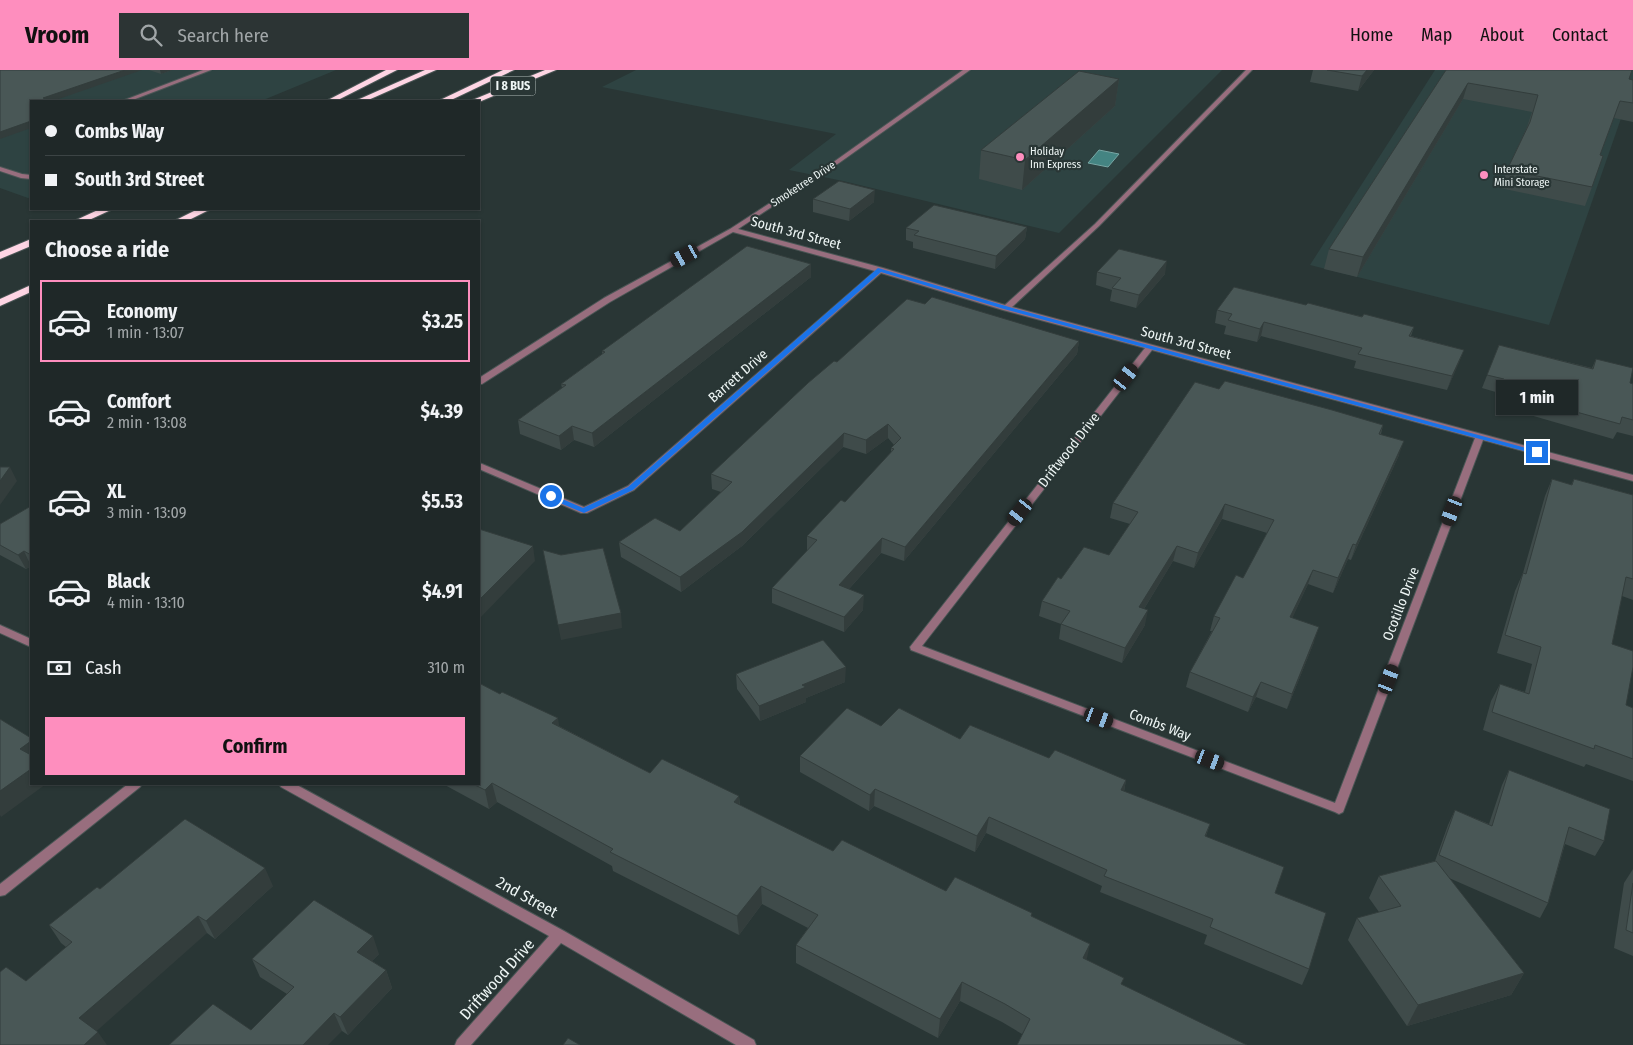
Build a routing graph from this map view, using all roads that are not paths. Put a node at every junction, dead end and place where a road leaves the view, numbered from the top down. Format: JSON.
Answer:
{"nodes":[{"id":1,"x":208,"y":70,"type":"edge"},
{"id":2,"x":393,"y":70,"type":"edge"},
{"id":3,"x":432,"y":70,"type":"edge"},
{"id":4,"x":510,"y":70,"type":"edge"},
{"id":5,"x":552,"y":70,"type":"edge"},
{"id":6,"x":967,"y":70,"type":"edge"},
{"id":7,"x":1249,"y":70,"type":"edge"},
{"id":8,"x":128,"y":100,"type":"edge"},
{"id":9,"x":332,"y":100,"type":"edge"},
{"id":10,"x":361,"y":100,"type":"edge"},
{"id":11,"x":444,"y":100,"type":"edge"},
{"id":12,"x":477,"y":100,"type":"edge"},
{"id":13,"x":0,"y":169,"type":"edge"},
{"id":14,"x":30,"y":177,"type":"edge"},
{"id":15,"x":106,"y":210,"type":"edge"},
{"id":16,"x":204,"y":210,"type":"edge"},
{"id":17,"x":82,"y":220,"type":"edge"},
{"id":18,"x":181,"y":220,"type":"edge"},
{"id":19,"x":732,"y":230,"type":"junction"},
{"id":20,"x":30,"y":242,"type":"edge"},
{"id":21,"x":0,"y":256,"type":"edge"},
{"id":22,"x":880,"y":270,"type":"junction"},
{"id":23,"x":30,"y":288,"type":"edge"},
{"id":24,"x":0,"y":302,"type":"edge"},
{"id":25,"x":1006,"y":308,"type":"junction"},
{"id":26,"x":1150,"y":347,"type":"junction"},
{"id":27,"x":480,"y":381,"type":"edge"},
{"id":28,"x":1480,"y":437,"type":"junction"},
{"id":29,"x":480,"y":466,"type":"edge"},
{"id":30,"x":1633,"y":478,"type":"edge"},
{"id":31,"x":0,"y":629,"type":"edge"},
{"id":32,"x":30,"y":643,"type":"edge"},
{"id":33,"x":914,"y":647,"type":"joint"},
{"id":34,"x":135,"y":785,"type":"edge"},
{"id":35,"x":287,"y":785,"type":"edge"},
{"id":36,"x":1340,"y":809,"type":"joint"},
{"id":37,"x":0,"y":891,"type":"edge"},
{"id":38,"x":559,"y":935,"type":"junction"},
{"id":39,"x":462,"y":1045,"type":"edge"},
{"id":40,"x":749,"y":1045,"type":"edge"}],
"edges":[{"from":1,"to":8,"type":"street"},
{"from":2,"to":9,"type":"highway"},
{"from":3,"to":10,"type":"highway"},
{"from":4,"to":11,"type":"highway"},
{"from":5,"to":12,"type":"highway","number":"I 8 BUS"},
{"from":6,"to":19,"type":"street","name":"Smoketree Drive"},
{"from":7,"to":25,"type":"street"},
{"from":13,"to":14,"type":"street"},
{"from":15,"to":17,"type":"highway"},
{"from":16,"to":18,"type":"highway"},
{"from":19,"to":22,"type":"street","name":"South 3rd Street"},
{"from":19,"to":27,"type":"street","name":"Smoketree Drive"},
{"from":20,"to":21,"type":"highway"},
{"from":22,"to":25,"type":"street","name":"South 3rd Street"},
{"from":22,"to":29,"type":"street","name":"Barrett Drive"},
{"from":23,"to":24,"type":"highway"},
{"from":25,"to":26,"type":"street","name":"South 3rd Street"},
{"from":26,"to":28,"type":"street","name":"South 3rd Street"},
{"from":26,"to":33,"type":"street","name":"Driftwood Drive"},
{"from":28,"to":30,"type":"street","name":"South 3rd Street"},
{"from":28,"to":36,"type":"street","name":"Ocotillo Drive"},
{"from":31,"to":32,"type":"street"},
{"from":33,"to":36,"type":"street","name":"Combs Way"},
{"from":34,"to":37,"type":"street"},
{"from":35,"to":38,"type":"street","name":"2nd Street"},
{"from":38,"to":39,"type":"street","name":"Driftwood Drive"},
{"from":38,"to":40,"type":"street","name":"2nd Street"}]}
